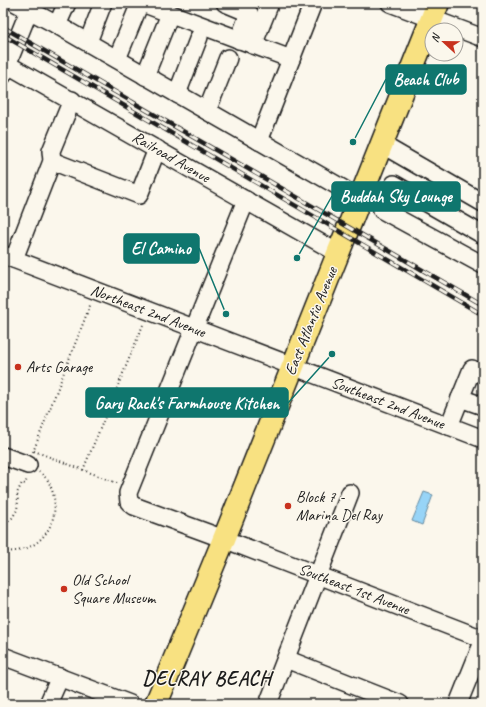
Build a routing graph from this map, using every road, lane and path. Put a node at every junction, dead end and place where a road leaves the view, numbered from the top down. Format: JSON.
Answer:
{"nodes":[{"id":1,"x":67,"y":3,"type":"edge"},
{"id":2,"x":103,"y":3,"type":"edge"},
{"id":3,"x":141,"y":3,"type":"edge"},
{"id":4,"x":224,"y":3,"type":"edge"},
{"id":5,"x":270,"y":3,"type":"edge"},
{"id":6,"x":313,"y":3,"type":"edge"},
{"id":7,"x":390,"y":3,"type":"edge"},
{"id":8,"x":26,"y":6,"type":"edge"},
{"id":9,"x":435,"y":11,"type":"edge"},
{"id":10,"x":170,"y":14,"type":"junction"},
{"id":11,"x":57,"y":25,"type":"junction"},
{"id":12,"x":199,"y":37,"type":"dead end"},
{"id":13,"x":483,"y":38,"type":"edge"},
{"id":14,"x":88,"y":42,"type":"junction"},
{"id":15,"x":246,"y":42,"type":"junction"},
{"id":16,"x":228,"y":58,"type":"dead end"},
{"id":17,"x":118,"y":59,"type":"junction"},
{"id":18,"x":291,"y":59,"type":"junction"},
{"id":19,"x":4,"y":68,"type":"edge"},
{"id":20,"x":145,"y":76,"type":"junction"},
{"id":21,"x":177,"y":94,"type":"junction"},
{"id":22,"x":72,"y":100,"type":"junction"},
{"id":23,"x":206,"y":111,"type":"junction"},
{"id":24,"x":259,"y":141,"type":"junction"},
{"id":25,"x":381,"y":144,"type":"junction"},
{"id":26,"x":157,"y":149,"type":"junction"},
{"id":27,"x":52,"y":161,"type":"junction"},
{"id":28,"x":360,"y":198,"type":"junction"},
{"id":29,"x":246,"y":200,"type":"junction"},
{"id":30,"x":483,"y":203,"type":"edge"},
{"id":31,"x":483,"y":235,"type":"edge"},
{"id":32,"x":338,"y":253,"type":"junction"},
{"id":33,"x":8,"y":257,"type":"edge"},
{"id":34,"x":483,"y":265,"type":"edge"},
{"id":35,"x":96,"y":291,"type":"junction"},
{"id":36,"x":143,"y":325,"type":"dead end"},
{"id":37,"x":195,"y":329,"type":"junction"},
{"id":38,"x":293,"y":366,"type":"junction"},
{"id":39,"x":483,"y":375,"type":"edge"},
{"id":40,"x":460,"y":398,"type":"junction"},
{"id":41,"x":483,"y":406,"type":"edge"},
{"id":42,"x":449,"y":426,"type":"junction"},
{"id":43,"x":483,"y":439,"type":"edge"},
{"id":44,"x":3,"y":456,"type":"edge"},
{"id":45,"x":31,"y":458,"type":"junction"},
{"id":46,"x":83,"y":470,"type":"junction"},
{"id":47,"x":130,"y":488,"type":"junction"},
{"id":48,"x":350,"y":493,"type":"dead end"},
{"id":49,"x":3,"y":531,"type":"edge"},
{"id":50,"x":224,"y":539,"type":"junction"},
{"id":51,"x":3,"y":551,"type":"edge"},
{"id":52,"x":318,"y":576,"type":"junction"},
{"id":53,"x":483,"y":639,"type":"edge"},
{"id":54,"x":483,"y":642,"type":"edge"},
{"id":55,"x":3,"y":656,"type":"edge"},
{"id":56,"x":286,"y":659,"type":"junction"},
{"id":57,"x":60,"y":677,"type":"junction"},
{"id":58,"x":48,"y":704,"type":"edge"},
{"id":59,"x":130,"y":704,"type":"edge"},
{"id":60,"x":156,"y":704,"type":"edge"},
{"id":61,"x":268,"y":704,"type":"edge"},
{"id":62,"x":400,"y":704,"type":"edge"},
{"id":63,"x":458,"y":704,"type":"edge"}],
"edges":[{"from":1,"to":11,"type":"street"},
{"from":2,"to":14,"type":"street"},
{"from":3,"to":10,"type":"street"},
{"from":3,"to":17,"type":"street"},
{"from":4,"to":15,"type":"street"},
{"from":5,"to":15,"type":"street"},
{"from":6,"to":18,"type":"street"},
{"from":7,"to":9,"type":"street"},
{"from":8,"to":11,"type":"street"},
{"from":8,"to":19,"type":"street"},
{"from":9,"to":13,"type":"street"},
{"from":9,"to":25,"type":"main road","name":"East Atlantic Avenue"},
{"from":10,"to":15,"type":"street"},
{"from":10,"to":20,"type":"street"},
{"from":11,"to":14,"type":"street"},
{"from":12,"to":21,"type":"street"},
{"from":14,"to":17,"type":"street"},
{"from":15,"to":18,"type":"street"},
{"from":16,"to":23,"type":"street"},
{"from":17,"to":20,"type":"street"},
{"from":18,"to":24,"type":"street"},
{"from":19,"to":22,"type":"street","name":"Railroad Avenue"},
{"from":20,"to":21,"type":"street"},
{"from":21,"to":23,"type":"street"},
{"from":22,"to":26,"type":"street","name":"Railroad Avenue"},
{"from":22,"to":27,"type":"street"},
{"from":23,"to":24,"type":"street"},
{"from":24,"to":28,"type":"street"},
{"from":25,"to":28,"type":"main road","name":"East Atlantic Avenue"},
{"from":25,"to":30,"type":"street"},
{"from":26,"to":27,"type":"street"},
{"from":26,"to":29,"type":"street","name":"Railroad Avenue"},
{"from":27,"to":33,"type":"street"},
{"from":28,"to":32,"type":"main road","name":"East Atlantic Avenue"},
{"from":29,"to":32,"type":"street","name":"Railroad Avenue"},
{"from":29,"to":37,"type":"street"},
{"from":31,"to":34,"type":"street"},
{"from":32,"to":38,"type":"main road","name":"East Atlantic Avenue"},
{"from":33,"to":35,"type":"street","name":"Northeast 2nd Avenue"},
{"from":35,"to":37,"type":"street","name":"Northeast 2nd Avenue"},
{"from":35,"to":45,"type":"path"},
{"from":36,"to":46,"type":"path"},
{"from":37,"to":38,"type":"street","name":"Northeast 2nd Avenue"},
{"from":37,"to":47,"type":"street"},
{"from":38,"to":42,"type":"street","name":"Southeast 2nd Avenue"},
{"from":38,"to":50,"type":"main road","name":"East Atlantic Avenue"},
{"from":39,"to":40,"type":"street"},
{"from":40,"to":41,"type":"street"},
{"from":40,"to":42,"type":"street"},
{"from":42,"to":43,"type":"street","name":"Southeast 2nd Avenue"},
{"from":44,"to":45,"type":"street"},
{"from":45,"to":46,"type":"path"},
{"from":45,"to":49,"type":"path"},
{"from":45,"to":51,"type":"path"},
{"from":46,"to":47,"type":"path"},
{"from":47,"to":50,"type":"street","name":"Southeast 1st Avenue"},
{"from":48,"to":52,"type":"street"},
{"from":50,"to":52,"type":"street","name":"Southeast 1st Avenue"},
{"from":50,"to":60,"type":"main road","name":"East Atlantic Avenue"},
{"from":52,"to":53,"type":"street","name":"Southeast 1st Avenue"},
{"from":52,"to":56,"type":"street"},
{"from":54,"to":63,"type":"street"},
{"from":55,"to":57,"type":"street"},
{"from":56,"to":61,"type":"street"},
{"from":56,"to":62,"type":"street"},
{"from":57,"to":58,"type":"street"},
{"from":57,"to":59,"type":"street"}]}
